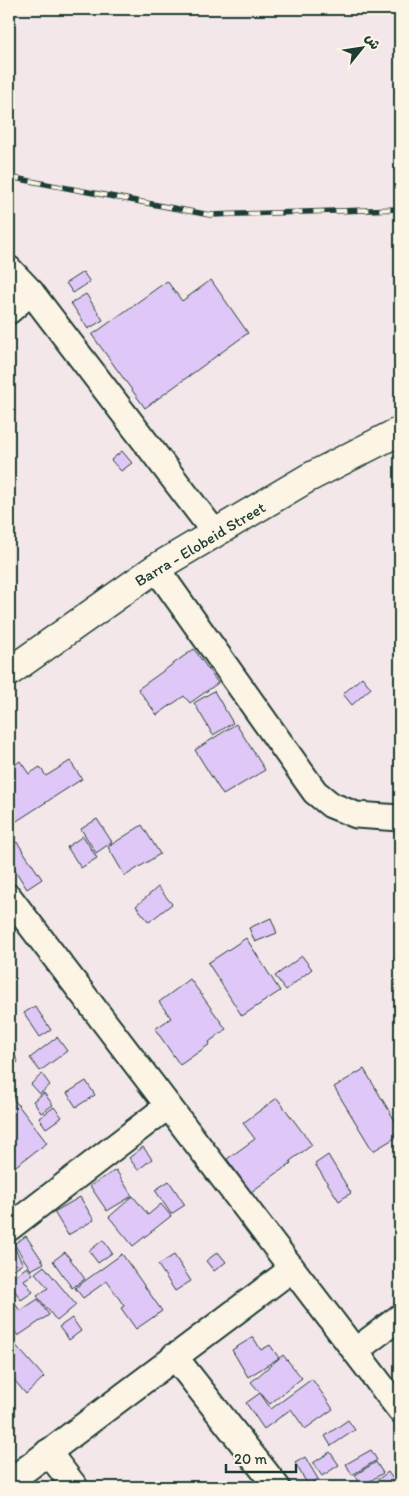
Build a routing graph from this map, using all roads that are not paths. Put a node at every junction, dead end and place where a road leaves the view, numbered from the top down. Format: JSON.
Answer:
{"nodes":[{"id":1,"x":9,"y":269,"type":"edge"},
{"id":2,"x":32,"y":292,"type":"junction"},
{"id":3,"x":9,"y":311,"type":"edge"},
{"id":4,"x":400,"y":431,"type":"edge"},
{"id":5,"x":215,"y":534,"type":"junction"},
{"id":6,"x":156,"y":568,"type":"junction"},
{"id":7,"x":9,"y":672,"type":"edge"},
{"id":8,"x":400,"y":818,"type":"edge"},
{"id":9,"x":9,"y":897,"type":"edge"},
{"id":10,"x":168,"y":1106,"type":"junction"},
{"id":11,"x":9,"y":1228,"type":"edge"},
{"id":12,"x":292,"y":1268,"type":"junction"},
{"id":13,"x":400,"y":1316,"type":"edge"},
{"id":14,"x":355,"y":1351,"type":"junction"},
{"id":15,"x":174,"y":1356,"type":"junction"},
{"id":16,"x":400,"y":1410,"type":"edge"},
{"id":17,"x":48,"y":1452,"type":"junction"},
{"id":18,"x":9,"y":1482,"type":"edge"},
{"id":19,"x":75,"y":1487,"type":"edge"},
{"id":20,"x":276,"y":1487,"type":"edge"}],
"edges":[{"from":1,"to":2,"type":"street"},
{"from":2,"to":3,"type":"street"},
{"from":2,"to":5,"type":"street"},
{"from":4,"to":5,"type":"main road","name":"Barra - Elobeid Street"},
{"from":5,"to":6,"type":"main road","name":"Barra - Elobeid Street"},
{"from":6,"to":7,"type":"main road","name":"Barra - Elobeid Street"},
{"from":6,"to":8,"type":"street"},
{"from":9,"to":10,"type":"street"},
{"from":10,"to":11,"type":"street"},
{"from":10,"to":12,"type":"street"},
{"from":12,"to":14,"type":"street"},
{"from":12,"to":15,"type":"street"},
{"from":13,"to":14,"type":"street"},
{"from":14,"to":16,"type":"street"},
{"from":15,"to":17,"type":"street"},
{"from":15,"to":20,"type":"street"},
{"from":17,"to":18,"type":"street"},
{"from":17,"to":19,"type":"street"}]}
